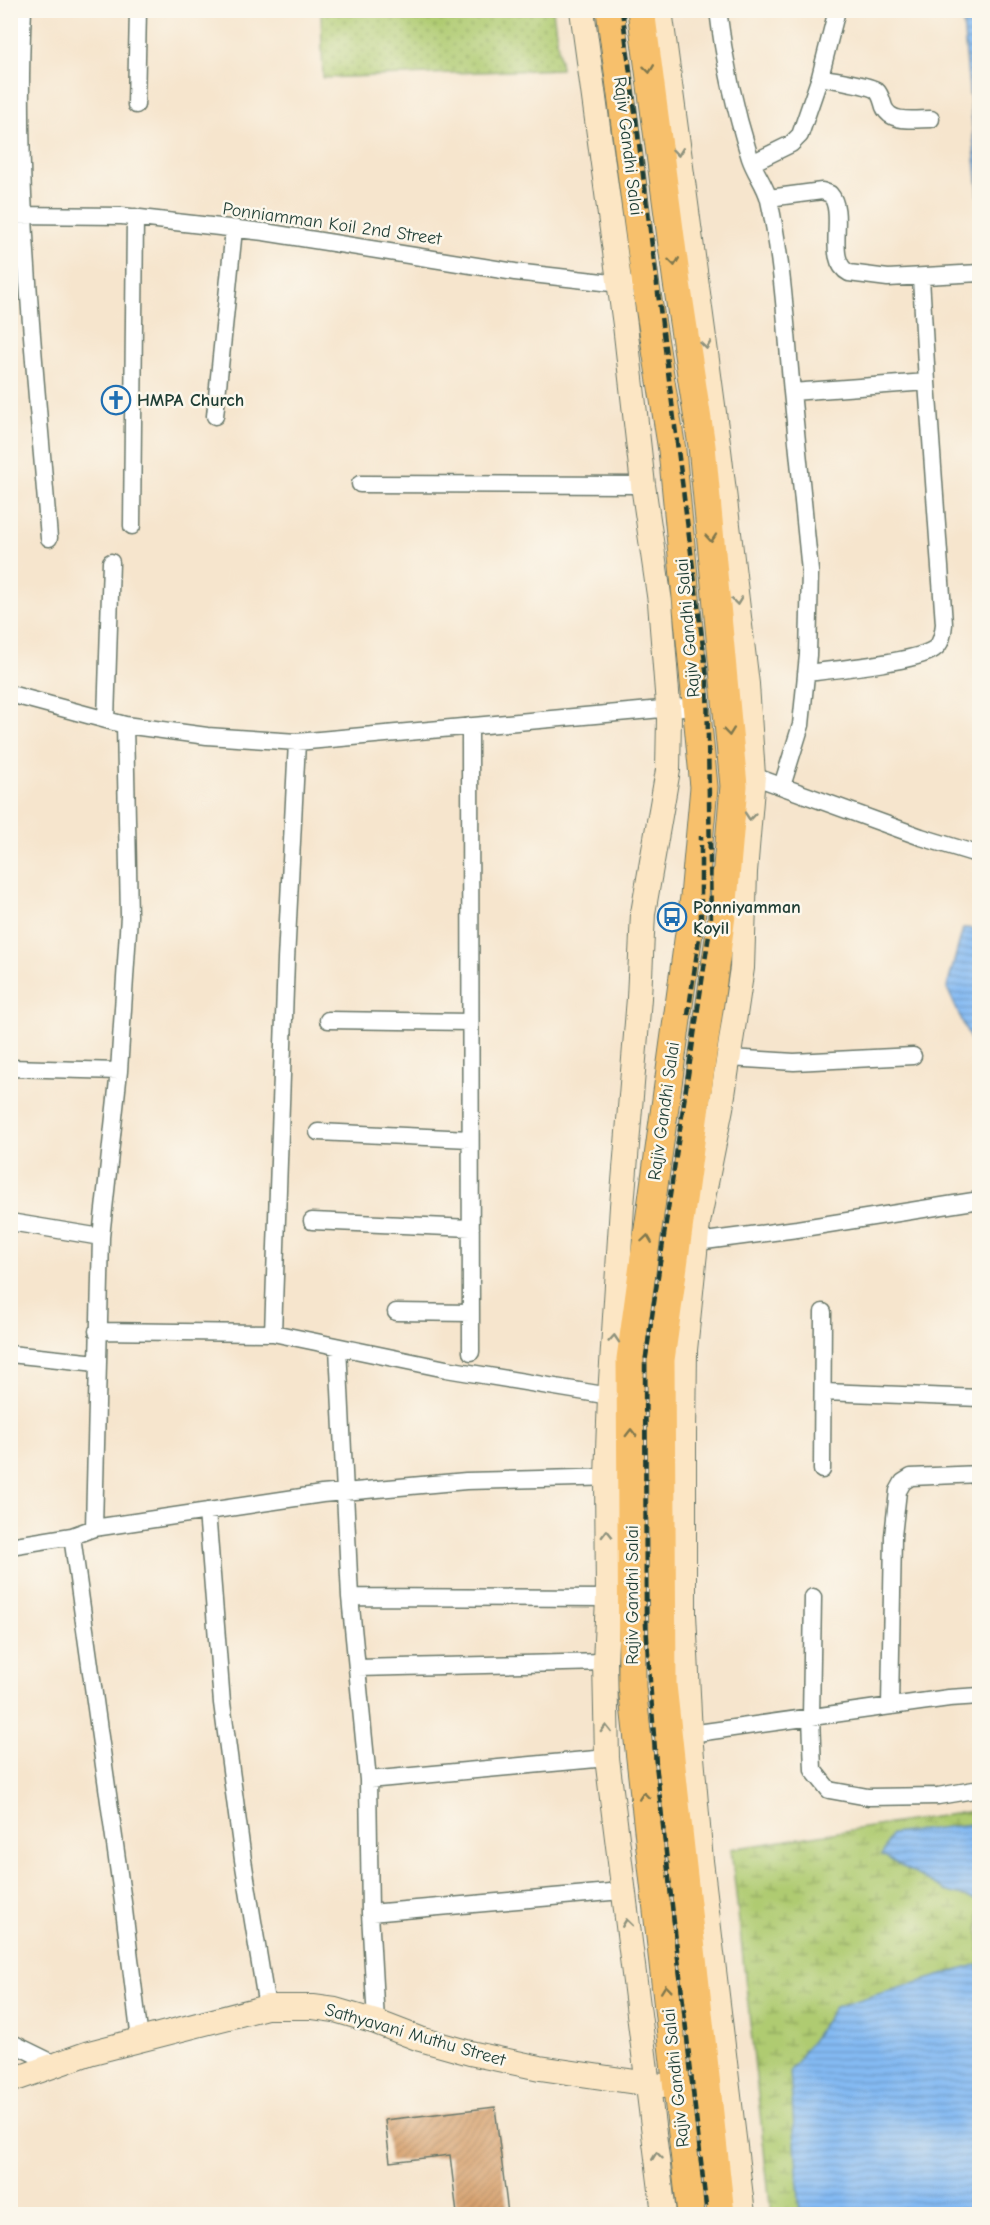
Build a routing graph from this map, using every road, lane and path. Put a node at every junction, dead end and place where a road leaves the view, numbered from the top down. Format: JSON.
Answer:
{"nodes":[{"id":1,"x":23,"y":10,"type":"edge"},
{"id":2,"x":138,"y":10,"type":"edge"},
{"id":3,"x":582,"y":10,"type":"edge"},
{"id":4,"x":610,"y":10,"type":"edge"},
{"id":5,"x":641,"y":10,"type":"edge"},
{"id":6,"x":660,"y":10,"type":"edge"},
{"id":7,"x":718,"y":10,"type":"edge"},
{"id":8,"x":837,"y":10,"type":"edge"},
{"id":9,"x":820,"y":77,"type":"junction"},
{"id":10,"x":136,"y":105,"type":"dead end"},
{"id":11,"x":931,"y":119,"type":"dead end"},
{"id":12,"x":752,"y":162,"type":"junction"},
{"id":13,"x":769,"y":198,"type":"junction"},
{"id":14,"x":17,"y":214,"type":"edge"},
{"id":15,"x":135,"y":217,"type":"junction"},
{"id":16,"x":234,"y":229,"type":"junction"},
{"id":17,"x":980,"y":273,"type":"edge"},
{"id":18,"x":921,"y":278,"type":"junction"},
{"id":19,"x":620,"y":284,"type":"junction"},
{"id":20,"x":646,"y":287,"type":"junction"},
{"id":21,"x":927,"y":382,"type":"junction"},
{"id":22,"x":792,"y":392,"type":"junction"},
{"id":23,"x":215,"y":416,"type":"dead end"},
{"id":24,"x":360,"y":484,"type":"dead end"},
{"id":25,"x":643,"y":485,"type":"junction"},
{"id":26,"x":132,"y":526,"type":"dead end"},
{"id":27,"x":49,"y":538,"type":"dead end"},
{"id":28,"x":111,"y":562,"type":"dead end"},
{"id":29,"x":806,"y":674,"type":"junction"},
{"id":30,"x":10,"y":694,"type":"edge"},
{"id":31,"x":695,"y":706,"type":"junction"},
{"id":32,"x":668,"y":709,"type":"junction"},
{"id":33,"x":106,"y":720,"type":"junction"},
{"id":34,"x":125,"y":725,"type":"junction"},
{"id":35,"x":470,"y":726,"type":"junction"},
{"id":36,"x":297,"y":742,"type":"junction"},
{"id":37,"x":743,"y":772,"type":"junction"},
{"id":38,"x":782,"y":786,"type":"junction"},
{"id":39,"x":980,"y":855,"type":"edge"},
{"id":40,"x":328,"y":1020,"type":"dead end"},
{"id":41,"x":470,"y":1022,"type":"junction"},
{"id":42,"x":913,"y":1056,"type":"dead end"},
{"id":43,"x":729,"y":1058,"type":"junction"},
{"id":44,"x":10,"y":1068,"type":"edge"},
{"id":45,"x":119,"y":1071,"type":"junction"},
{"id":46,"x":318,"y":1132,"type":"dead end"},
{"id":47,"x":471,"y":1139,"type":"junction"},
{"id":48,"x":980,"y":1200,"type":"edge"},
{"id":49,"x":312,"y":1221,"type":"dead end"},
{"id":50,"x":10,"y":1222,"type":"edge"},
{"id":51,"x":471,"y":1228,"type":"junction"},
{"id":52,"x":101,"y":1237,"type":"junction"},
{"id":53,"x":697,"y":1242,"type":"junction"},
{"id":54,"x":822,"y":1311,"type":"dead end"},
{"id":55,"x":396,"y":1312,"type":"dead end"},
{"id":56,"x":471,"y":1313,"type":"junction"},
{"id":57,"x":98,"y":1331,"type":"junction"},
{"id":58,"x":273,"y":1333,"type":"junction"},
{"id":59,"x":338,"y":1347,"type":"junction"},
{"id":60,"x":471,"y":1352,"type":"dead end"},
{"id":61,"x":10,"y":1354,"type":"edge"},
{"id":62,"x":97,"y":1363,"type":"junction"},
{"id":63,"x":824,"y":1392,"type":"junction"},
{"id":64,"x":610,"y":1396,"type":"junction"},
{"id":65,"x":980,"y":1398,"type":"edge"},
{"id":66,"x":822,"y":1470,"type":"dead end"},
{"id":67,"x":980,"y":1474,"type":"edge"},
{"id":68,"x":619,"y":1477,"type":"junction"},
{"id":69,"x":345,"y":1492,"type":"junction"},
{"id":70,"x":207,"y":1511,"type":"junction"},
{"id":71,"x":94,"y":1528,"type":"junction"},
{"id":72,"x":72,"y":1536,"type":"junction"},
{"id":73,"x":10,"y":1546,"type":"edge"},
{"id":74,"x":350,"y":1597,"type":"junction"},
{"id":75,"x":813,"y":1597,"type":"dead end"},
{"id":76,"x":608,"y":1598,"type":"junction"},
{"id":77,"x":605,"y":1662,"type":"junction"},
{"id":78,"x":357,"y":1668,"type":"junction"},
{"id":79,"x":980,"y":1696,"type":"edge"},
{"id":80,"x":890,"y":1706,"type":"junction"},
{"id":81,"x":811,"y":1717,"type":"junction"},
{"id":82,"x":690,"y":1734,"type":"junction"},
{"id":83,"x":607,"y":1758,"type":"junction"},
{"id":84,"x":368,"y":1780,"type":"junction"},
{"id":85,"x":980,"y":1789,"type":"edge"},
{"id":86,"x":622,"y":1891,"type":"junction"},
{"id":87,"x":370,"y":1913,"type":"junction"},
{"id":88,"x":267,"y":2007,"type":"junction"},
{"id":89,"x":376,"y":2022,"type":"junction"},
{"id":90,"x":140,"y":2040,"type":"junction"},
{"id":91,"x":10,"y":2042,"type":"edge"},
{"id":92,"x":55,"y":2064,"type":"junction"},
{"id":93,"x":10,"y":2081,"type":"edge"},
{"id":94,"x":648,"y":2085,"type":"junction"},
{"id":95,"x":677,"y":2088,"type":"junction"},
{"id":96,"x":664,"y":2214,"type":"edge"},
{"id":97,"x":691,"y":2214,"type":"edge"},
{"id":98,"x":721,"y":2214,"type":"edge"},
{"id":99,"x":743,"y":2214,"type":"edge"}],
"edges":[{"from":1,"to":14,"type":"street"},
{"from":2,"to":10,"type":"street"},
{"from":3,"to":19,"type":"street"},
{"from":4,"to":20,"type":"main road","name":"Rajiv Gandhi Salai"},
{"from":5,"to":37,"type":"main road","name":"Rajiv Gandhi Salai","one_way":true},
{"from":6,"to":37,"type":"street","one_way":true},
{"from":7,"to":12,"type":"street"},
{"from":8,"to":9,"type":"street"},
{"from":9,"to":11,"type":"street"},
{"from":9,"to":12,"type":"street"},
{"from":12,"to":13,"type":"street"},
{"from":13,"to":18,"type":"street"},
{"from":13,"to":22,"type":"street"},
{"from":14,"to":15,"type":"street","name":"Ponniamman Koil 2nd Street"},
{"from":14,"to":27,"type":"street"},
{"from":15,"to":16,"type":"street","name":"Ponniamman Koil 2nd Street"},
{"from":15,"to":26,"type":"street"},
{"from":16,"to":19,"type":"street","name":"Ponniamman Koil 2nd Street"},
{"from":16,"to":23,"type":"street"},
{"from":17,"to":18,"type":"street"},
{"from":18,"to":21,"type":"street"},
{"from":19,"to":20,"type":"street","name":"Ponniamman Koil 2nd Street"},
{"from":19,"to":25,"type":"street"},
{"from":20,"to":31,"type":"main road","name":"Rajiv Gandhi Salai"},
{"from":21,"to":22,"type":"street"},
{"from":21,"to":29,"type":"street"},
{"from":22,"to":29,"type":"street"},
{"from":24,"to":25,"type":"street"},
{"from":25,"to":32,"type":"street"},
{"from":28,"to":33,"type":"street"},
{"from":29,"to":38,"type":"street"},
{"from":30,"to":33,"type":"street"},
{"from":31,"to":32,"type":"street"},
{"from":68,"to":31,"type":"main road","name":"Rajiv Gandhi Salai","one_way":true},
{"from":32,"to":35,"type":"street"},
{"from":64,"to":32,"type":"street","one_way":true},
{"from":33,"to":34,"type":"street"},
{"from":34,"to":36,"type":"street"},
{"from":34,"to":45,"type":"street"},
{"from":35,"to":36,"type":"street"},
{"from":35,"to":41,"type":"street"},
{"from":36,"to":58,"type":"street"},
{"from":37,"to":38,"type":"street"},
{"from":37,"to":43,"type":"street","one_way":true},
{"from":37,"to":98,"type":"main road","name":"Rajiv Gandhi Salai"},
{"from":38,"to":39,"type":"street"},
{"from":40,"to":41,"type":"street"},
{"from":41,"to":47,"type":"street"},
{"from":42,"to":43,"type":"street"},
{"from":43,"to":53,"type":"street"},
{"from":44,"to":45,"type":"street"},
{"from":45,"to":52,"type":"street"},
{"from":46,"to":47,"type":"street"},
{"from":47,"to":51,"type":"street"},
{"from":48,"to":53,"type":"street"},
{"from":49,"to":51,"type":"street"},
{"from":50,"to":52,"type":"street"},
{"from":51,"to":56,"type":"street"},
{"from":52,"to":57,"type":"street"},
{"from":53,"to":82,"type":"street"},
{"from":54,"to":63,"type":"street"},
{"from":55,"to":56,"type":"street"},
{"from":56,"to":60,"type":"street"},
{"from":57,"to":58,"type":"street"},
{"from":57,"to":62,"type":"street"},
{"from":58,"to":59,"type":"street"},
{"from":59,"to":64,"type":"street"},
{"from":59,"to":69,"type":"street"},
{"from":61,"to":62,"type":"street"},
{"from":62,"to":71,"type":"street"},
{"from":63,"to":65,"type":"street"},
{"from":63,"to":66,"type":"street"},
{"from":64,"to":68,"type":"street"},
{"from":67,"to":80,"type":"street"},
{"from":68,"to":69,"type":"street"},
{"from":76,"to":68,"type":"street","one_way":true},
{"from":95,"to":68,"type":"main road","name":"Rajiv Gandhi Salai","one_way":true},
{"from":69,"to":70,"type":"street"},
{"from":69,"to":74,"type":"street"},
{"from":70,"to":71,"type":"street"},
{"from":70,"to":88,"type":"street"},
{"from":71,"to":72,"type":"street"},
{"from":72,"to":73,"type":"street"},
{"from":72,"to":90,"type":"street"},
{"from":74,"to":76,"type":"street"},
{"from":74,"to":78,"type":"street"},
{"from":75,"to":81,"type":"street"},
{"from":76,"to":77,"type":"street"},
{"from":77,"to":78,"type":"street"},
{"from":83,"to":77,"type":"street","one_way":true},
{"from":78,"to":84,"type":"street"},
{"from":79,"to":80,"type":"street"},
{"from":80,"to":81,"type":"street"},
{"from":81,"to":82,"type":"street"},
{"from":81,"to":85,"type":"street"},
{"from":82,"to":99,"type":"street"},
{"from":83,"to":84,"type":"street"},
{"from":83,"to":86,"type":"street"},
{"from":84,"to":87,"type":"street"},
{"from":86,"to":87,"type":"street"},
{"from":94,"to":86,"type":"street","one_way":true},
{"from":87,"to":89,"type":"street"},
{"from":88,"to":89,"type":"street","name":"Sathyavani Muthu Street"},
{"from":88,"to":90,"type":"street","name":"Sathyavani Muthu Street"},
{"from":89,"to":94,"type":"street","name":"Sathyavani Muthu Street"},
{"from":90,"to":92,"type":"street","name":"Sathyavani Muthu Street"},
{"from":91,"to":92,"type":"street"},
{"from":92,"to":93,"type":"street","name":"Sathyavani Muthu Street"},
{"from":94,"to":95,"type":"street","name":"Sathyavani Muthu Street"},
{"from":96,"to":94,"type":"street","one_way":true},
{"from":95,"to":97,"type":"main road","name":"Rajiv Gandhi Salai"}]}
